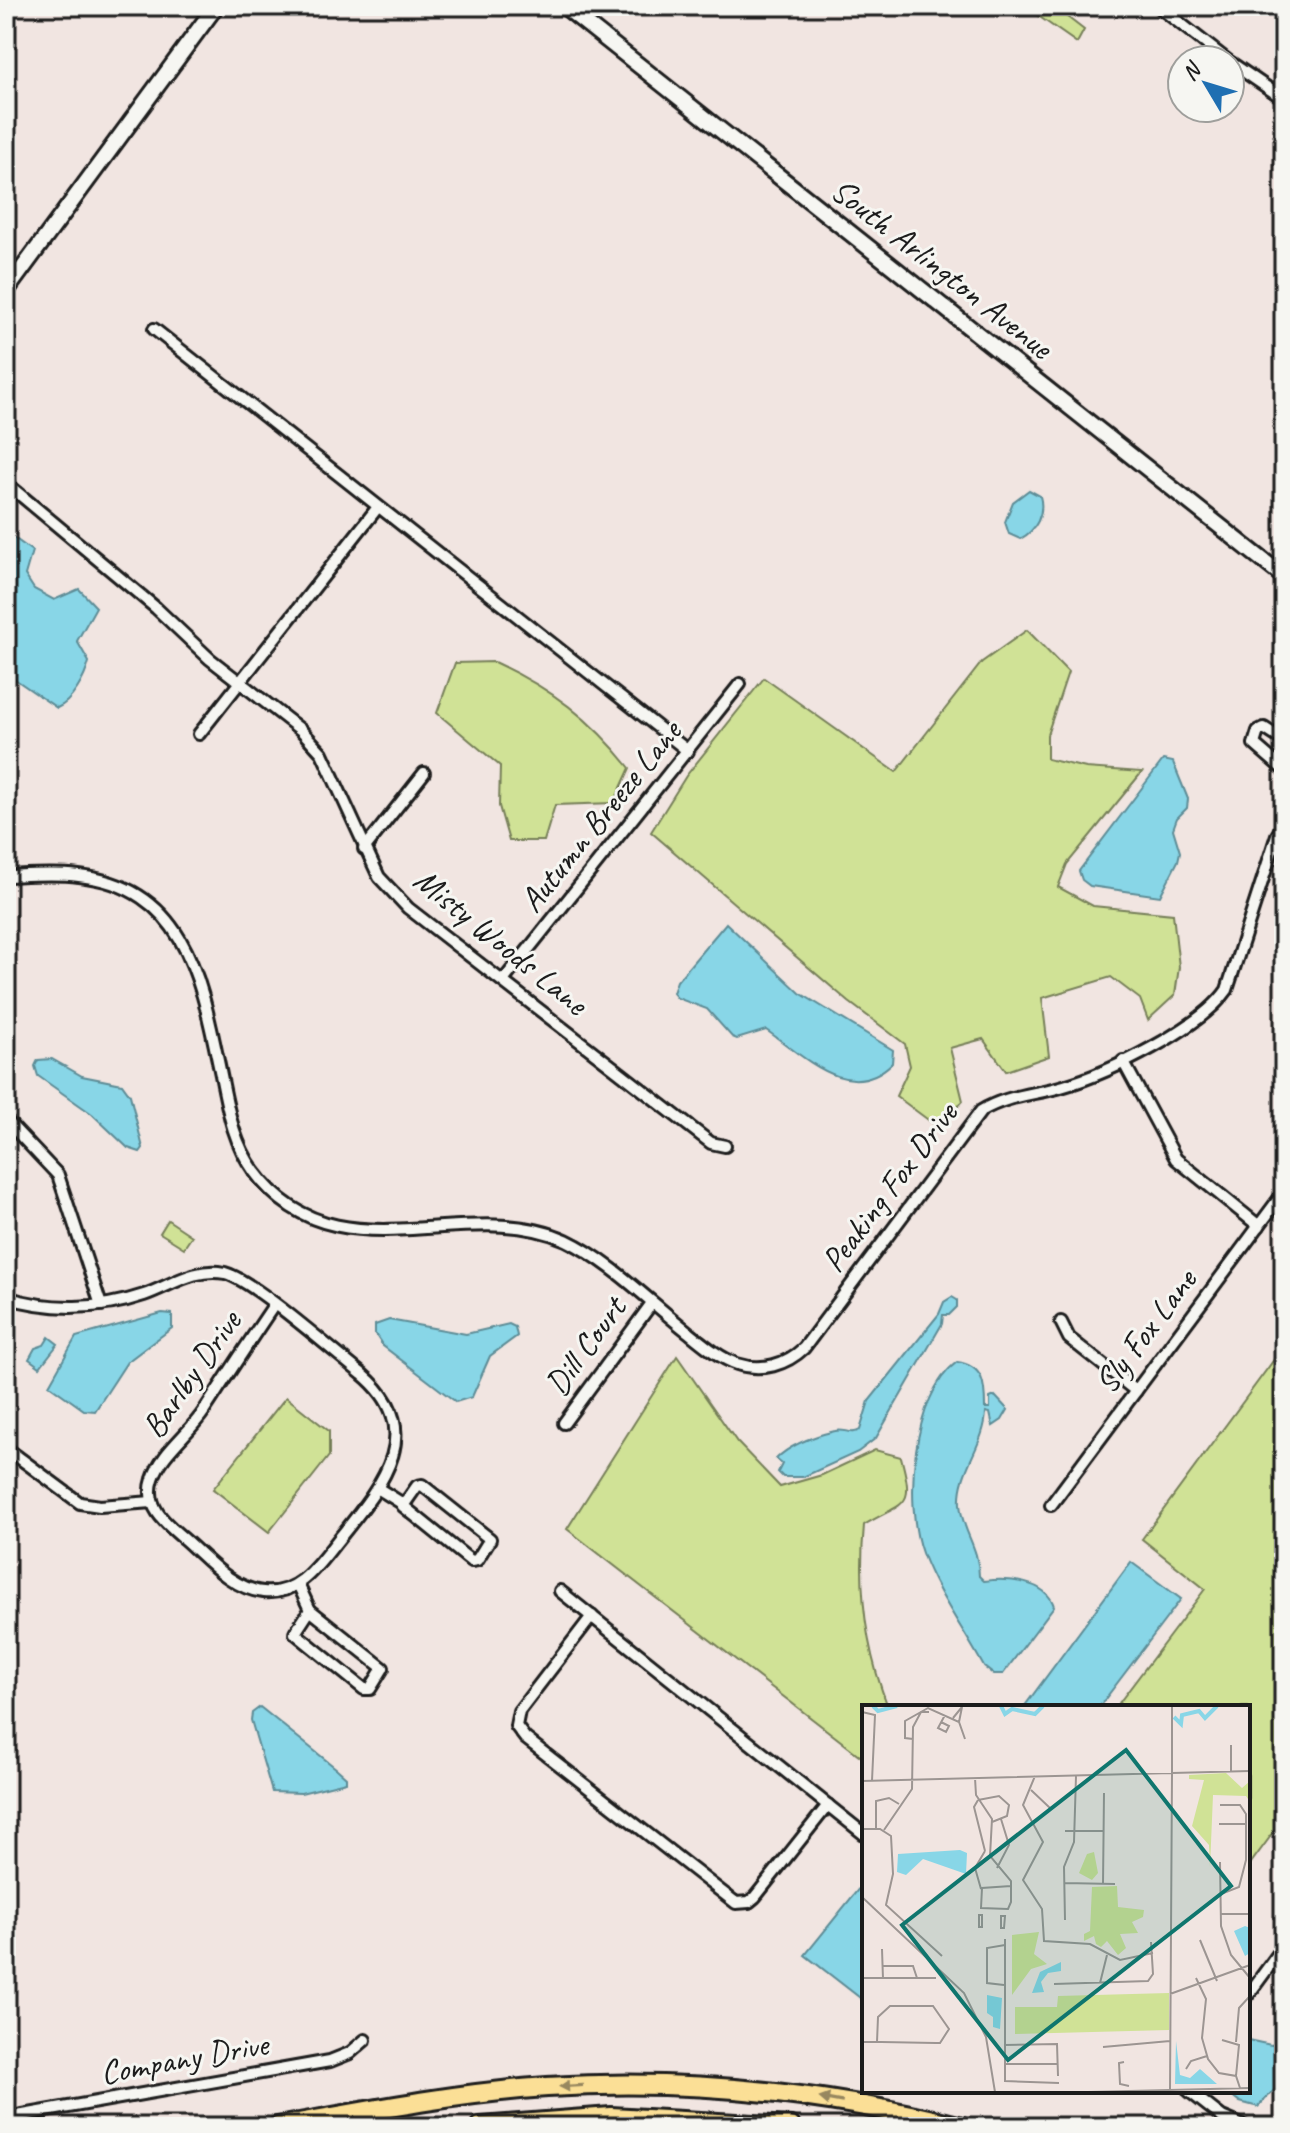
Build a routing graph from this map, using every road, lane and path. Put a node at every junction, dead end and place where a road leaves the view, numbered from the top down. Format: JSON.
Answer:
{"nodes":[{"id":1,"x":216,"y":6,"type":"edge"},
{"id":2,"x":564,"y":6,"type":"edge"},
{"id":3,"x":1158,"y":6,"type":"edge"},
{"id":4,"x":1207,"y":44,"type":"edge"},
{"id":5,"x":1246,"y":73,"type":"edge"},
{"id":6,"x":1284,"y":99,"type":"edge"},
{"id":7,"x":6,"y":291,"type":"edge"},
{"id":8,"x":154,"y":329,"type":"dead end"},
{"id":9,"x":6,"y":483,"type":"edge"},
{"id":10,"x":378,"y":507,"type":"junction"},
{"id":11,"x":1284,"y":577,"type":"edge"},
{"id":12,"x":240,"y":682,"type":"junction"},
{"id":13,"x":740,"y":684,"type":"dead end"},
{"id":14,"x":199,"y":734,"type":"dead end"},
{"id":15,"x":1284,"y":741,"type":"edge"},
{"id":16,"x":688,"y":751,"type":"junction"},
{"id":17,"x":1284,"y":770,"type":"edge"},
{"id":18,"x":424,"y":773,"type":"dead end"},
{"id":19,"x":1284,"y":824,"type":"edge"},
{"id":20,"x":364,"y":849,"type":"junction"},
{"id":21,"x":6,"y":876,"type":"edge"},
{"id":22,"x":503,"y":981,"type":"junction"},
{"id":23,"x":1123,"y":1061,"type":"junction"},
{"id":24,"x":6,"y":1120,"type":"edge"},
{"id":25,"x":725,"y":1146,"type":"dead end"},
{"id":26,"x":1284,"y":1192,"type":"edge"},
{"id":27,"x":1259,"y":1226,"type":"junction"},
{"id":28,"x":6,"y":1297,"type":"edge"},
{"id":29,"x":652,"y":1303,"type":"junction"},
{"id":30,"x":101,"y":1305,"type":"junction"},
{"id":31,"x":274,"y":1305,"type":"junction"},
{"id":32,"x":1061,"y":1322,"type":"dead end"},
{"id":33,"x":1136,"y":1391,"type":"junction"},
{"id":34,"x":564,"y":1423,"type":"dead end"},
{"id":35,"x":6,"y":1448,"type":"edge"},
{"id":36,"x":379,"y":1489,"type":"junction"},
{"id":37,"x":152,"y":1502,"type":"junction"},
{"id":38,"x":403,"y":1504,"type":"junction"},
{"id":39,"x":1051,"y":1505,"type":"dead end"},
{"id":40,"x":298,"y":1584,"type":"junction"},
{"id":41,"x":560,"y":1591,"type":"dead end"},
{"id":42,"x":310,"y":1610,"type":"junction"},
{"id":43,"x":592,"y":1616,"type":"junction"},
{"id":44,"x":828,"y":1805,"type":"junction"},
{"id":45,"x":862,"y":1832,"type":"edge"},
{"id":46,"x":1284,"y":1946,"type":"edge"},
{"id":47,"x":1250,"y":1992,"type":"edge"},
{"id":48,"x":365,"y":2040,"type":"dead end"},
{"id":49,"x":1192,"y":2093,"type":"edge"},
{"id":50,"x":6,"y":2118,"type":"edge"},
{"id":51,"x":277,"y":2127,"type":"edge"},
{"id":52,"x":480,"y":2127,"type":"edge"},
{"id":53,"x":791,"y":2127,"type":"edge"},
{"id":54,"x":962,"y":2127,"type":"edge"},
{"id":55,"x":1246,"y":2127,"type":"edge"}],
"edges":[{"from":1,"to":7,"type":"street"},
{"from":2,"to":11,"type":"street","name":"South Arlington Avenue"},
{"from":3,"to":4,"type":"street"},
{"from":5,"to":6,"type":"street"},
{"from":8,"to":10,"type":"street"},
{"from":9,"to":12,"type":"street","name":"Misty Woods Lane"},
{"from":10,"to":12,"type":"street"},
{"from":10,"to":16,"type":"street"},
{"from":12,"to":14,"type":"street"},
{"from":12,"to":20,"type":"street","name":"Misty Woods Lane"},
{"from":13,"to":16,"type":"street","name":"Autumn Breeze Lane"},
{"from":15,"to":17,"type":"street"},
{"from":16,"to":22,"type":"street","name":"Autumn Breeze Lane"},
{"from":18,"to":20,"type":"street"},
{"from":19,"to":23,"type":"street","name":"Peaking Fox Drive"},
{"from":20,"to":22,"type":"street","name":"Misty Woods Lane"},
{"from":21,"to":29,"type":"street","name":"Peaking Fox Drive"},
{"from":22,"to":25,"type":"street","name":"Misty Woods Lane"},
{"from":23,"to":27,"type":"street"},
{"from":23,"to":29,"type":"street","name":"Peaking Fox Drive"},
{"from":24,"to":30,"type":"street"},
{"from":26,"to":27,"type":"street","name":"Sly Fox Lane"},
{"from":27,"to":33,"type":"street","name":"Sly Fox Lane"},
{"from":28,"to":30,"type":"street"},
{"from":29,"to":34,"type":"street","name":"Dill Court"},
{"from":30,"to":31,"type":"street"},
{"from":31,"to":36,"type":"street"},
{"from":31,"to":37,"type":"street","name":"Barlby Drive"},
{"from":32,"to":33,"type":"street"},
{"from":33,"to":39,"type":"street","name":"Sly Fox Lane"},
{"from":35,"to":37,"type":"street"},
{"from":36,"to":38,"type":"street"},
{"from":36,"to":40,"type":"street"},
{"from":37,"to":40,"type":"street"},
{"from":38,"to":38,"type":"street"},
{"from":40,"to":42,"type":"street"},
{"from":41,"to":43,"type":"street"},
{"from":42,"to":42,"type":"street"},
{"from":43,"to":44,"type":"street"},
{"from":43,"to":44,"type":"street"},
{"from":44,"to":45,"type":"street"},
{"from":46,"to":47,"type":"street"},
{"from":48,"to":50,"type":"street","name":"Company Drive"},
{"from":49,"to":55,"type":"street"},
{"from":54,"to":51,"type":"highway","one_way":true},
{"from":52,"to":53,"type":"highway"}]}
